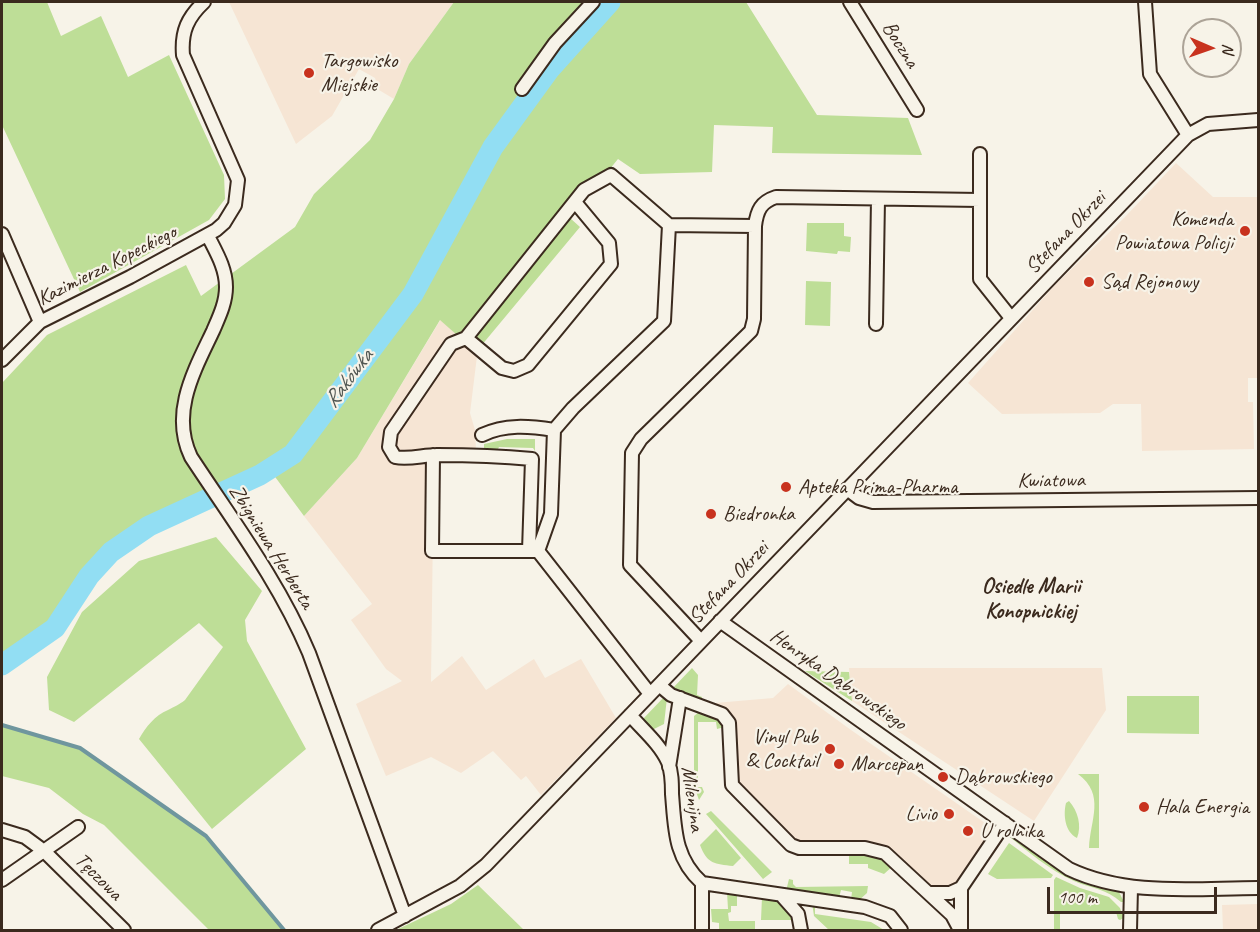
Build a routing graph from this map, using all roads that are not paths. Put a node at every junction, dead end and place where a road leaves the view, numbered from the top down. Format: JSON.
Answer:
{"nodes":[{"id":1,"x":204,"y":2,"type":"edge"},
{"id":2,"x":592,"y":2,"type":"edge"},
{"id":3,"x":850,"y":2,"type":"edge"},
{"id":4,"x":1145,"y":2,"type":"edge"},
{"id":5,"x":522,"y":89,"type":"dead end"},
{"id":6,"x":917,"y":110,"type":"dead end"},
{"id":7,"x":1258,"y":120,"type":"edge"},
{"id":8,"x":1188,"y":135,"type":"junction"},
{"id":9,"x":980,"y":154,"type":"dead end"},
{"id":10,"x":878,"y":199,"type":"junction"},
{"id":11,"x":980,"y":200,"type":"junction"},
{"id":12,"x":575,"y":202,"type":"junction"},
{"id":13,"x":669,"y":225,"type":"junction"},
{"id":14,"x":755,"y":226,"type":"junction"},
{"id":15,"x":2,"y":234,"type":"edge"},
{"id":16,"x":208,"y":236,"type":"junction"},
{"id":17,"x":1011,"y":318,"type":"junction"},
{"id":18,"x":40,"y":322,"type":"junction"},
{"id":19,"x":876,"y":324,"type":"dead end"},
{"id":20,"x":466,"y":338,"type":"junction"},
{"id":21,"x":2,"y":360,"type":"edge"},
{"id":22,"x":554,"y":430,"type":"junction"},
{"id":23,"x":482,"y":435,"type":"dead end"},
{"id":24,"x":433,"y":455,"type":"junction"},
{"id":25,"x":847,"y":489,"type":"junction"},
{"id":26,"x":1258,"y":498,"type":"edge"},
{"id":27,"x":533,"y":551,"type":"junction"},
{"id":28,"x":720,"y":621,"type":"junction"},
{"id":29,"x":701,"y":641,"type":"junction"},
{"id":30,"x":655,"y":689,"type":"junction"},
{"id":31,"x":680,"y":698,"type":"junction"},
{"id":32,"x":630,"y":715,"type":"junction"},
{"id":33,"x":669,"y":767,"type":"junction"},
{"id":34,"x":1005,"y":823,"type":"junction"},
{"id":35,"x":78,"y":827,"type":"dead end"},
{"id":36,"x":2,"y":830,"type":"edge"},
{"id":37,"x":44,"y":851,"type":"junction"},
{"id":38,"x":2,"y":880,"type":"edge"},
{"id":39,"x":702,"y":883,"type":"junction"},
{"id":40,"x":961,"y":888,"type":"junction"},
{"id":41,"x":1131,"y":888,"type":"junction"},
{"id":42,"x":1258,"y":888,"type":"edge"},
{"id":43,"x":929,"y":893,"type":"junction"},
{"id":44,"x":782,"y":896,"type":"junction"},
{"id":45,"x":405,"y":916,"type":"junction"},
{"id":46,"x":124,"y":930,"type":"edge"},
{"id":47,"x":378,"y":930,"type":"edge"},
{"id":48,"x":702,"y":930,"type":"edge"},
{"id":49,"x":801,"y":930,"type":"edge"},
{"id":50,"x":901,"y":930,"type":"edge"},
{"id":51,"x":961,"y":930,"type":"edge"},
{"id":52,"x":1130,"y":930,"type":"edge"}],
"edges":[{"from":1,"to":16,"type":"street","name":"Kazimierza Kopeckiego"},
{"from":2,"to":5,"type":"street"},
{"from":3,"to":6,"type":"street","name":"Boczna"},
{"from":4,"to":8,"type":"street"},
{"from":7,"to":8,"type":"street","name":"Stefana Okrzei"},
{"from":8,"to":17,"type":"street","name":"Stefana Okrzei"},
{"from":9,"to":11,"type":"street"},
{"from":10,"to":11,"type":"street"},
{"from":10,"to":14,"type":"street"},
{"from":10,"to":19,"type":"street"},
{"from":11,"to":17,"type":"street"},
{"from":12,"to":13,"type":"street"},
{"from":12,"to":20,"type":"street"},
{"from":12,"to":20,"type":"street"},
{"from":13,"to":14,"type":"street"},
{"from":13,"to":22,"type":"street"},
{"from":14,"to":29,"type":"street"},
{"from":15,"to":18,"type":"street"},
{"from":16,"to":18,"type":"street","name":"Kazimierza Kopeckiego"},
{"from":16,"to":45,"type":"street","name":"Zbigniewa Herberta"},
{"from":17,"to":25,"type":"street","name":"Stefana Okrzei"},
{"from":18,"to":21,"type":"street","name":"Kazimierza Kopeckiego"},
{"from":20,"to":24,"type":"street"},
{"from":22,"to":23,"type":"street"},
{"from":22,"to":27,"type":"street"},
{"from":24,"to":27,"type":"street"},
{"from":24,"to":27,"type":"street"},
{"from":25,"to":26,"type":"street","name":"Kwiatowa"},
{"from":25,"to":28,"type":"street","name":"Stefana Okrzei"},
{"from":27,"to":30,"type":"street"},
{"from":28,"to":29,"type":"street","name":"Stefana Okrzei"},
{"from":28,"to":34,"type":"street","name":"Henryka Dąbrowskiego"},
{"from":29,"to":30,"type":"street","name":"Stefana Okrzei"},
{"from":30,"to":31,"type":"street"},
{"from":30,"to":32,"type":"street","name":"Stefana Okrzei"},
{"from":31,"to":33,"type":"street"},
{"from":31,"to":43,"type":"street"},
{"from":32,"to":33,"type":"street","name":"Milenijna"},
{"from":32,"to":45,"type":"street","name":"Stefana Okrzei"},
{"from":33,"to":39,"type":"street","name":"Milenijna"},
{"from":34,"to":40,"type":"street"},
{"from":34,"to":41,"type":"street","name":"Henryka Dąbrowskiego"},
{"from":35,"to":37,"type":"street","name":"Tęczowa"},
{"from":36,"to":37,"type":"street","name":"Tęczowa"},
{"from":37,"to":38,"type":"street","name":"Tęczowa"},
{"from":37,"to":46,"type":"street","name":"Tęczowa"},
{"from":39,"to":44,"type":"street"},
{"from":39,"to":48,"type":"street"},
{"from":40,"to":43,"type":"street"},
{"from":40,"to":51,"type":"street"},
{"from":41,"to":42,"type":"street","name":"Henryka Dąbrowskiego"},
{"from":41,"to":52,"type":"street"},
{"from":43,"to":51,"type":"street"},
{"from":44,"to":49,"type":"street"},
{"from":44,"to":50,"type":"street"},
{"from":45,"to":47,"type":"street","name":"Stefana Okrzei"}]}
